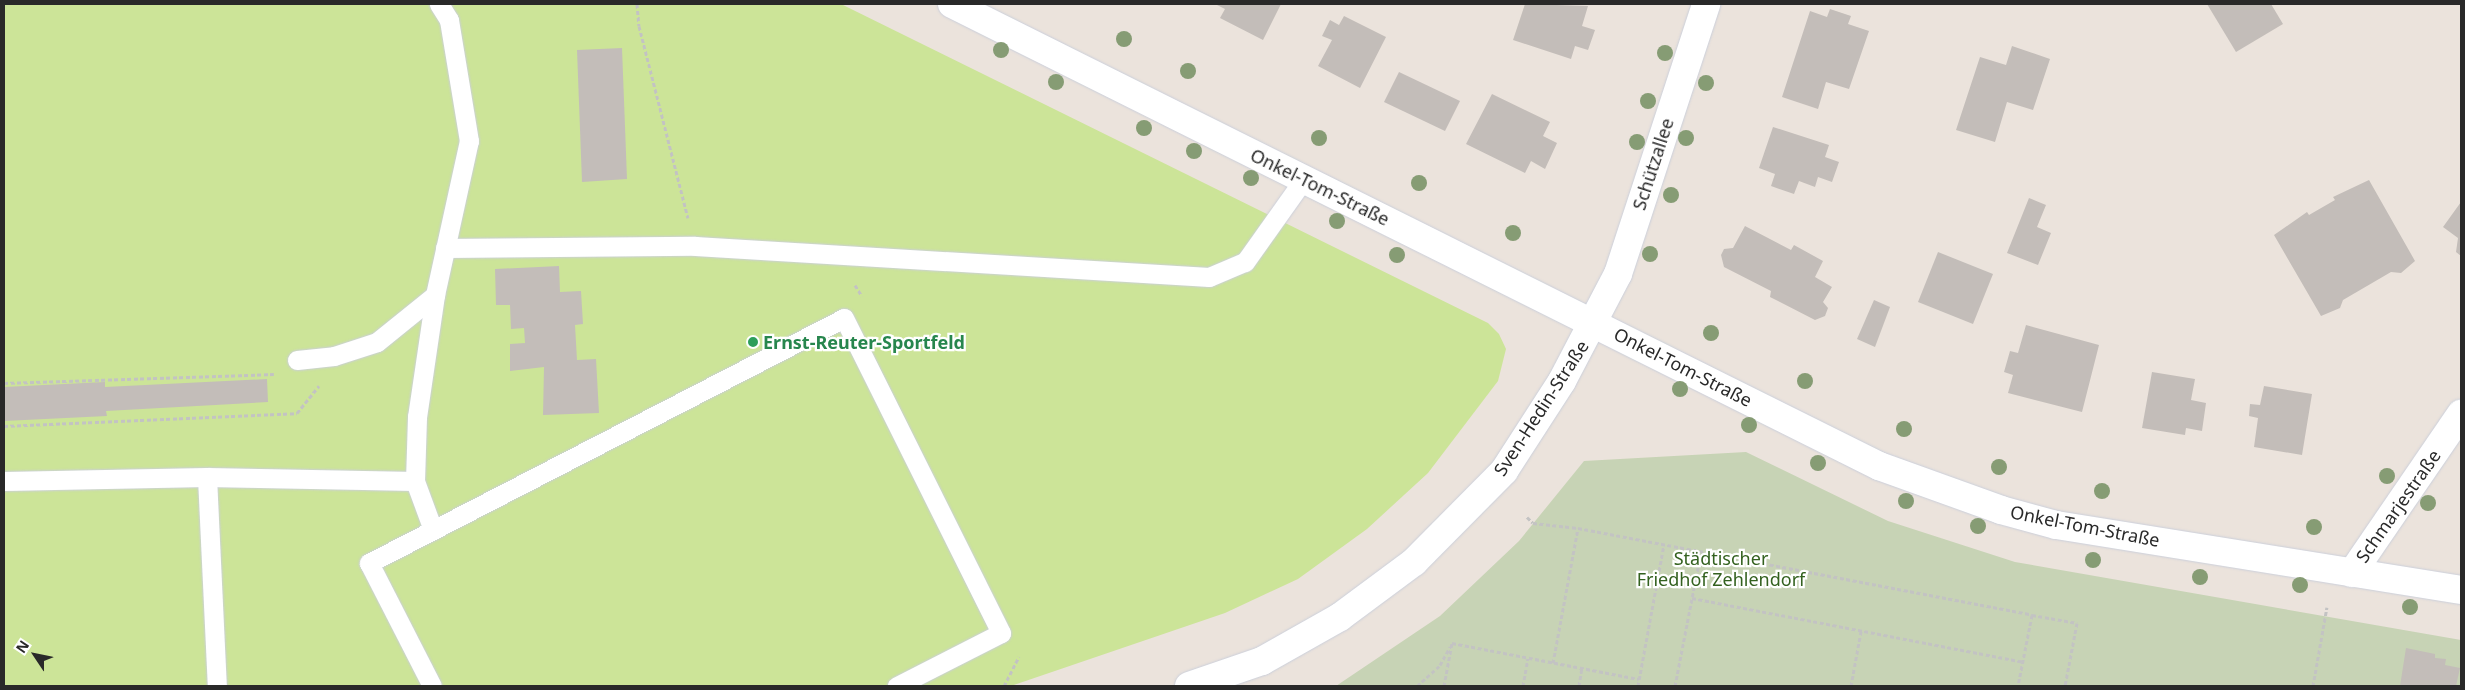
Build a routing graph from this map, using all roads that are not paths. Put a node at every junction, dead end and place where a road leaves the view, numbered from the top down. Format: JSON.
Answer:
{"nodes":[{"id":1,"x":439,"y":4,"type":"edge"},
{"id":2,"x":952,"y":4,"type":"edge"},
{"id":3,"x":1706,"y":4,"type":"edge"},
{"id":4,"x":1304,"y":179,"type":"junction"},
{"id":5,"x":445,"y":248,"type":"junction"},
{"id":6,"x":435,"y":295,"type":"junction"},
{"id":7,"x":1595,"y":323,"type":"junction"},
{"id":8,"x":298,"y":360,"type":"dead end"},
{"id":9,"x":2461,"y":414,"type":"edge"},
{"id":10,"x":207,"y":477,"type":"junction"},
{"id":11,"x":4,"y":481,"type":"edge"},
{"id":12,"x":415,"y":481,"type":"junction"},
{"id":13,"x":433,"y":530,"type":"junction"},
{"id":14,"x":2352,"y":573,"type":"junction"},
{"id":15,"x":2461,"y":590,"type":"edge"},
{"id":16,"x":217,"y":686,"type":"edge"},
{"id":17,"x":432,"y":686,"type":"edge"},
{"id":18,"x":897,"y":686,"type":"edge"},
{"id":19,"x":1188,"y":686,"type":"edge"}],
"edges":[{"from":1,"to":5,"type":"lane"},
{"from":2,"to":4,"type":"main road","name":"Onkel-Tom-Straße"},
{"from":3,"to":7,"type":"main road","name":"Schützallee"},
{"from":4,"to":5,"type":"lane"},
{"from":4,"to":7,"type":"main road","name":"Onkel-Tom-Straße"},
{"from":5,"to":6,"type":"lane"},
{"from":6,"to":8,"type":"lane"},
{"from":6,"to":12,"type":"lane"},
{"from":7,"to":14,"type":"main road","name":"Onkel-Tom-Straße"},
{"from":7,"to":19,"type":"main road","name":"Sven-Hedin-Straße"},
{"from":9,"to":14,"type":"main road","name":"Schmarjestraße"},
{"from":10,"to":11,"type":"lane"},
{"from":10,"to":12,"type":"lane"},
{"from":10,"to":16,"type":"lane"},
{"from":12,"to":13,"type":"lane"},
{"from":13,"to":17,"type":"lane"},
{"from":13,"to":18,"type":"lane"},
{"from":14,"to":15,"type":"main road","name":"Onkel-Tom-Straße"}]}
